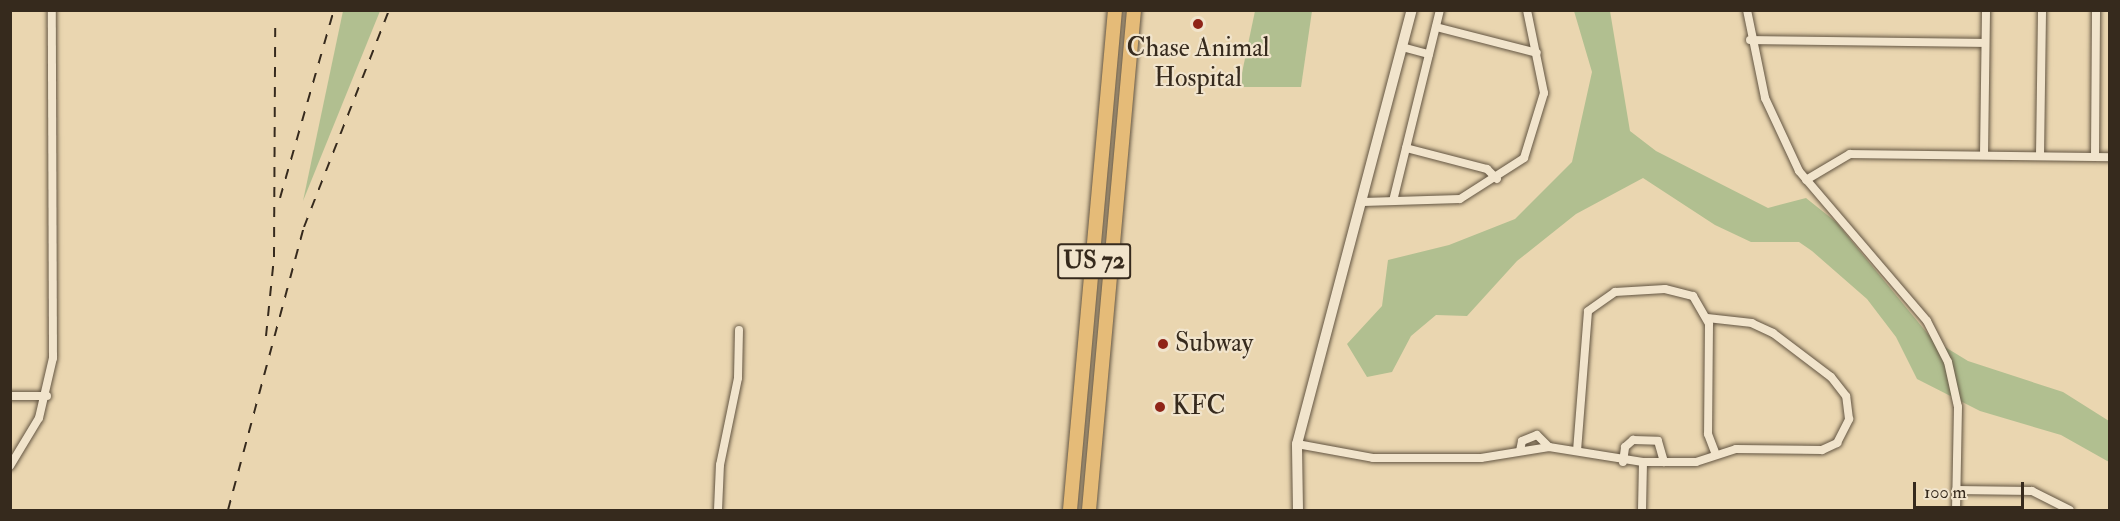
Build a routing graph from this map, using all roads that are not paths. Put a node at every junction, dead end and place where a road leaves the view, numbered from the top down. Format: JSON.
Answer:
{"nodes":[{"id":1,"x":52,"y":10,"type":"edge"},
{"id":2,"x":1115,"y":10,"type":"edge"},
{"id":3,"x":1134,"y":10,"type":"edge"},
{"id":4,"x":1412,"y":10,"type":"edge"},
{"id":5,"x":1440,"y":10,"type":"edge"},
{"id":6,"x":1527,"y":10,"type":"edge"},
{"id":7,"x":1748,"y":10,"type":"edge"},
{"id":8,"x":1986,"y":10,"type":"edge"},
{"id":9,"x":2042,"y":10,"type":"edge"},
{"id":10,"x":2096,"y":10,"type":"edge"},
{"id":11,"x":1436,"y":27,"type":"junction"},
{"id":12,"x":1750,"y":40,"type":"junction"},
{"id":13,"x":1985,"y":43,"type":"junction"},
{"id":14,"x":1402,"y":47,"type":"junction"},
{"id":15,"x":1537,"y":52,"type":"junction"},
{"id":16,"x":1429,"y":54,"type":"junction"},
{"id":17,"x":1406,"y":148,"type":"junction"},
{"id":18,"x":1984,"y":155,"type":"junction"},
{"id":19,"x":2040,"y":156,"type":"junction"},
{"id":20,"x":2095,"y":157,"type":"junction"},
{"id":21,"x":2109,"y":157,"type":"edge"},
{"id":22,"x":1497,"y":179,"type":"junction"},
{"id":23,"x":1806,"y":180,"type":"junction"},
{"id":24,"x":1393,"y":201,"type":"junction"},
{"id":25,"x":1363,"y":202,"type":"junction"},
{"id":26,"x":1707,"y":318,"type":"junction"},
{"id":27,"x":739,"y":330,"type":"dead end"},
{"id":28,"x":10,"y":396,"type":"edge"},
{"id":29,"x":47,"y":396,"type":"junction"},
{"id":30,"x":1297,"y":444,"type":"junction"},
{"id":31,"x":1549,"y":447,"type":"junction"},
{"id":32,"x":1520,"y":451,"type":"junction"},
{"id":33,"x":1577,"y":451,"type":"junction"},
{"id":34,"x":1715,"y":452,"type":"junction"},
{"id":35,"x":1623,"y":462,"type":"junction"},
{"id":36,"x":1643,"y":462,"type":"junction"},
{"id":37,"x":1664,"y":462,"type":"junction"},
{"id":38,"x":10,"y":466,"type":"edge"},
{"id":39,"x":1956,"y":490,"type":"junction"},
{"id":40,"x":718,"y":510,"type":"edge"},
{"id":41,"x":1070,"y":510,"type":"edge"},
{"id":42,"x":1089,"y":510,"type":"edge"},
{"id":43,"x":1298,"y":510,"type":"edge"},
{"id":44,"x":1642,"y":510,"type":"edge"},
{"id":45,"x":1956,"y":510,"type":"edge"},
{"id":46,"x":2070,"y":510,"type":"edge"}],
"edges":[{"from":1,"to":29,"type":"street"},
{"from":2,"to":41,"type":"highway","number":"US 72"},
{"from":3,"to":42,"type":"highway","number":"US 72"},
{"from":4,"to":14,"type":"street"},
{"from":5,"to":11,"type":"street"},
{"from":6,"to":15,"type":"street"},
{"from":7,"to":12,"type":"street"},
{"from":8,"to":13,"type":"street"},
{"from":9,"to":19,"type":"street"},
{"from":10,"to":20,"type":"street"},
{"from":11,"to":15,"type":"street"},
{"from":11,"to":16,"type":"street"},
{"from":12,"to":13,"type":"street"},
{"from":12,"to":23,"type":"street"},
{"from":13,"to":18,"type":"street"},
{"from":14,"to":16,"type":"street"},
{"from":14,"to":25,"type":"street"},
{"from":15,"to":22,"type":"street"},
{"from":16,"to":17,"type":"street"},
{"from":17,"to":22,"type":"street"},
{"from":17,"to":24,"type":"street"},
{"from":18,"to":19,"type":"street"},
{"from":18,"to":23,"type":"street"},
{"from":19,"to":20,"type":"street"},
{"from":20,"to":21,"type":"street"},
{"from":22,"to":24,"type":"street"},
{"from":23,"to":39,"type":"street"},
{"from":24,"to":25,"type":"street"},
{"from":25,"to":30,"type":"street"},
{"from":26,"to":33,"type":"street"},
{"from":26,"to":34,"type":"street"},
{"from":26,"to":34,"type":"street"},
{"from":27,"to":40,"type":"street"},
{"from":28,"to":29,"type":"street"},
{"from":29,"to":38,"type":"street"},
{"from":30,"to":32,"type":"street"},
{"from":30,"to":43,"type":"street"},
{"from":31,"to":32,"type":"street"},
{"from":31,"to":32,"type":"street"},
{"from":31,"to":33,"type":"street"},
{"from":33,"to":35,"type":"street"},
{"from":34,"to":37,"type":"street"},
{"from":35,"to":36,"type":"street"},
{"from":35,"to":37,"type":"street"},
{"from":36,"to":37,"type":"street"},
{"from":36,"to":44,"type":"street"},
{"from":39,"to":45,"type":"street"},
{"from":39,"to":46,"type":"street"}]}
